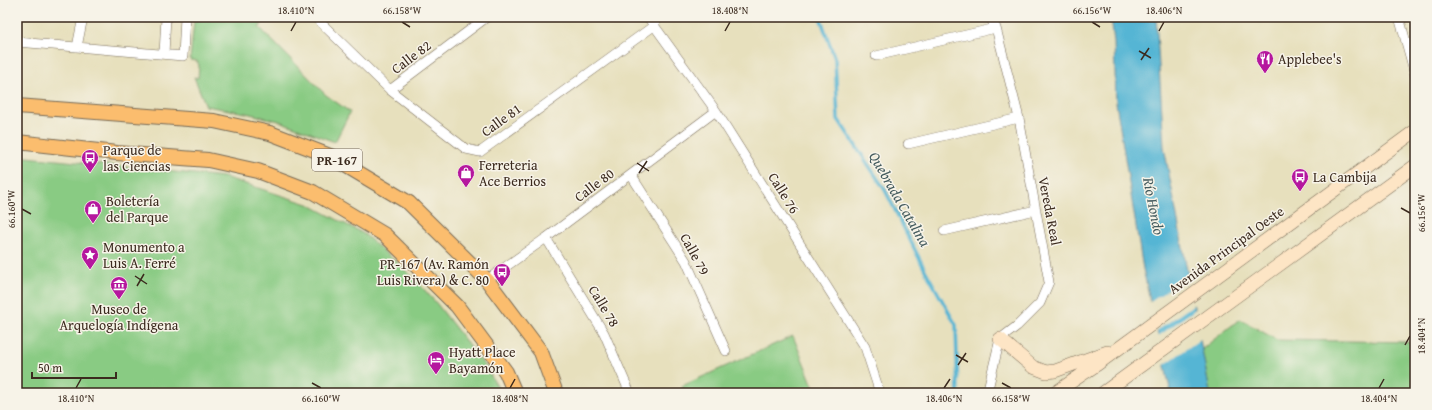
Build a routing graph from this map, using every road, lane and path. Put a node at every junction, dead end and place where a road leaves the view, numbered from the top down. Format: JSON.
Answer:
{"nodes":[{"id":1,"x":83,"y":17,"type":"edge"},
{"id":2,"x":166,"y":17,"type":"edge"},
{"id":3,"x":185,"y":17,"type":"edge"},
{"id":4,"x":315,"y":17,"type":"edge"},
{"id":5,"x":487,"y":17,"type":"edge"},
{"id":6,"x":648,"y":17,"type":"edge"},
{"id":7,"x":990,"y":17,"type":"edge"},
{"id":8,"x":1399,"y":17,"type":"edge"},
{"id":9,"x":655,"y":25,"type":"junction"},
{"id":10,"x":996,"y":28,"type":"junction"},
{"id":11,"x":17,"y":42,"type":"edge"},
{"id":12,"x":77,"y":47,"type":"junction"},
{"id":13,"x":164,"y":54,"type":"junction"},
{"id":14,"x":876,"y":56,"type":"dead end"},
{"id":15,"x":1414,"y":69,"type":"edge"},
{"id":16,"x":390,"y":90,"type":"junction"},
{"id":17,"x":17,"y":106,"type":"edge"},
{"id":18,"x":716,"y":111,"type":"junction"},
{"id":19,"x":1018,"y":118,"type":"junction"},
{"id":20,"x":1415,"y":131,"type":"edge"},
{"id":21,"x":17,"y":142,"type":"edge"},
{"id":22,"x":908,"y":144,"type":"dead end"},
{"id":23,"x":1415,"y":166,"type":"edge"},
{"id":24,"x":631,"y":175,"type":"junction"},
{"id":25,"x":1036,"y":210,"type":"junction"},
{"id":26,"x":944,"y":231,"type":"dead end"},
{"id":27,"x":546,"y":238,"type":"junction"},
{"id":28,"x":487,"y":280,"type":"junction"},
{"id":29,"x":1000,"y":339,"type":"junction"},
{"id":30,"x":1122,"y":346,"type":"junction"},
{"id":31,"x":726,"y":351,"type":"dead end"},
{"id":32,"x":550,"y":377,"type":"junction"},
{"id":33,"x":514,"y":393,"type":"edge"},
{"id":34,"x":552,"y":393,"type":"edge"},
{"id":35,"x":556,"y":393,"type":"edge"},
{"id":36,"x":630,"y":393,"type":"edge"},
{"id":37,"x":879,"y":393,"type":"edge"},
{"id":38,"x":987,"y":393,"type":"edge"},
{"id":39,"x":1055,"y":393,"type":"edge"},
{"id":40,"x":1103,"y":393,"type":"edge"}],
"edges":[{"from":1,"to":12,"type":"street"},
{"from":2,"to":13,"type":"street"},
{"from":3,"to":13,"type":"street"},
{"from":4,"to":16,"type":"street","name":"Calle 81"},
{"from":5,"to":16,"type":"street","name":"Calle 82"},
{"from":6,"to":9,"type":"street","name":"Calle 76"},
{"from":7,"to":10,"type":"street","name":"Vereda Real"},
{"from":8,"to":15,"type":"street"},
{"from":9,"to":16,"type":"street","name":"Calle 81"},
{"from":9,"to":18,"type":"street","name":"Calle 76"},
{"from":10,"to":14,"type":"street"},
{"from":10,"to":19,"type":"street","name":"Vereda Real"},
{"from":11,"to":12,"type":"street"},
{"from":12,"to":13,"type":"street"},
{"from":17,"to":28,"type":"main road","number":"PR-167"},
{"from":18,"to":24,"type":"street","name":"Calle 80"},
{"from":18,"to":37,"type":"street","name":"Calle 76"},
{"from":19,"to":22,"type":"street"},
{"from":19,"to":25,"type":"street","name":"Vereda Real"},
{"from":20,"to":30,"type":"main road","name":"Avenida Principal Oeste"},
{"from":21,"to":33,"type":"main road","number":"PR-167"},
{"from":23,"to":40,"type":"main road"},
{"from":24,"to":27,"type":"street","name":"Calle 80"},
{"from":24,"to":31,"type":"street","name":"Calle 79"},
{"from":25,"to":26,"type":"street"},
{"from":25,"to":29,"type":"street","name":"Vereda Real"},
{"from":27,"to":28,"type":"street","name":"Calle 80"},
{"from":27,"to":36,"type":"street","name":"Calle 78"},
{"from":28,"to":32,"type":"main road","number":"PR-167"},
{"from":29,"to":30,"type":"main road"},
{"from":29,"to":38,"type":"street"},
{"from":30,"to":39,"type":"main road","name":"Avenida Principal Oeste"},
{"from":32,"to":34,"type":"main road"},
{"from":32,"to":35,"type":"main road","number":"PR-167"}]}
